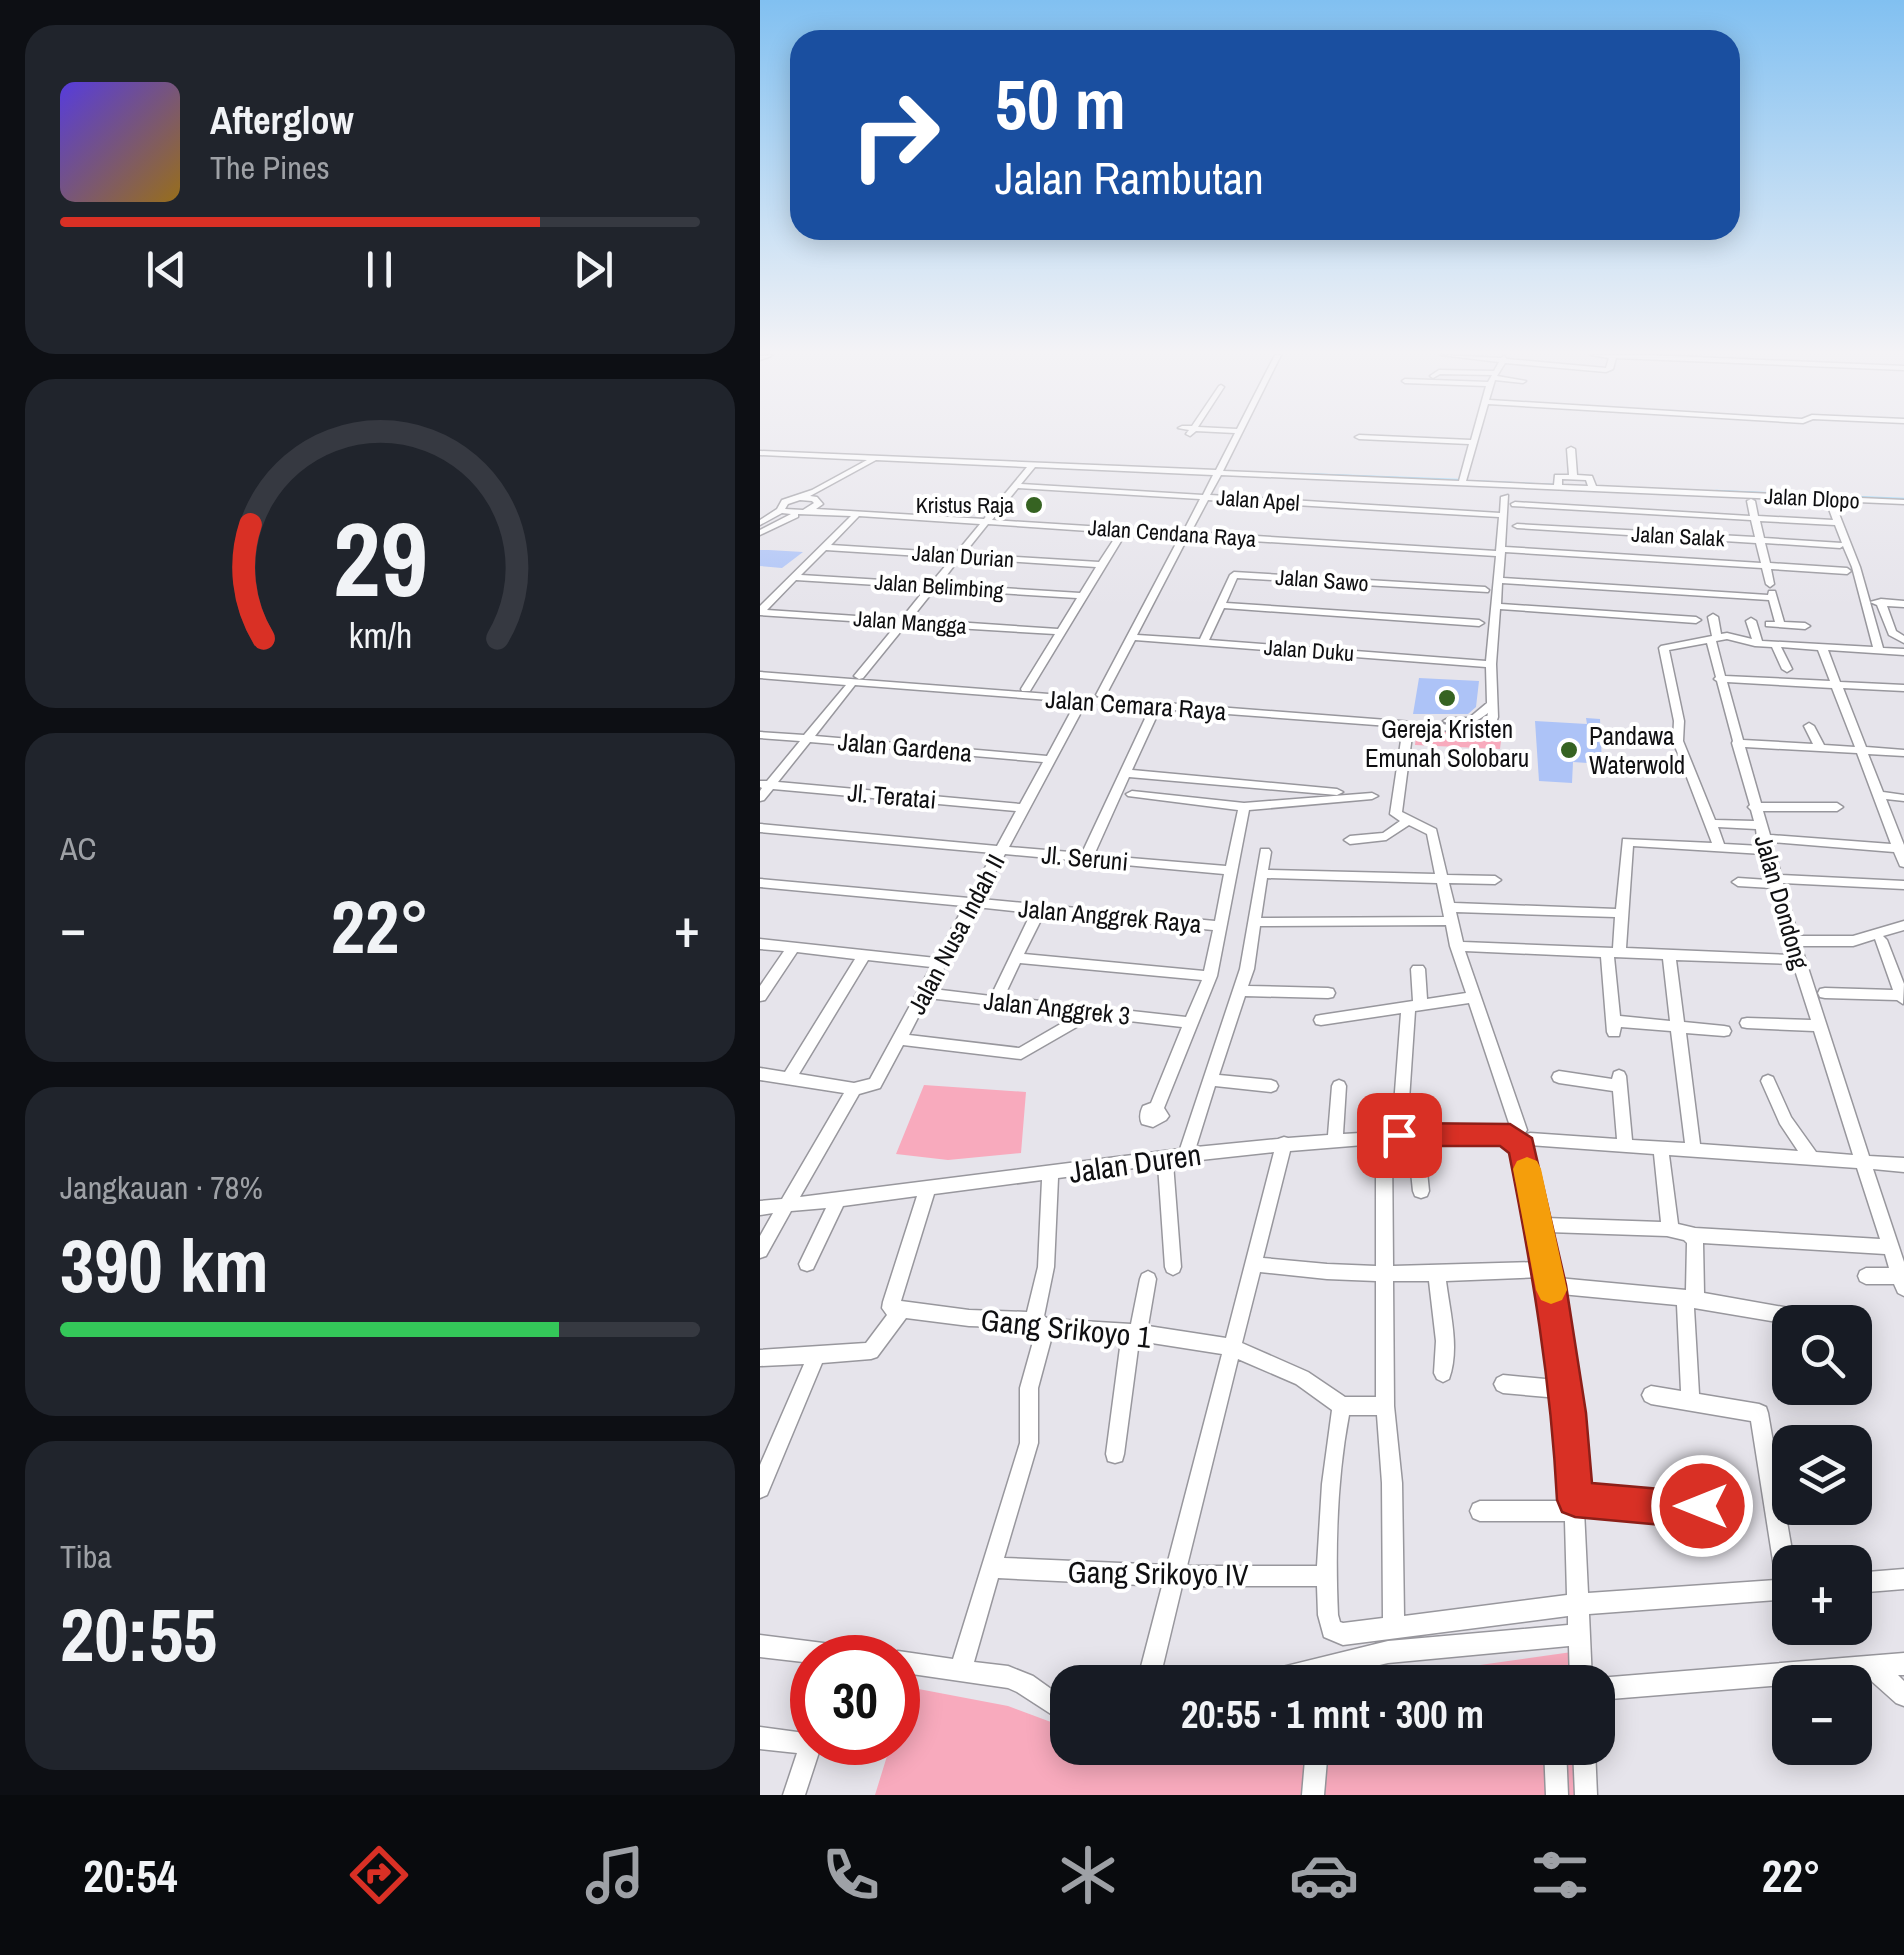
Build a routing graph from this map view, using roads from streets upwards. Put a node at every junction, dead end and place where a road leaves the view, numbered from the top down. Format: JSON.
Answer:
{"nodes":[{"id":1,"x":1237,"y":439,"type":"edge"},
{"id":2,"x":1400,"y":439,"type":"edge"},
{"id":3,"x":1475,"y":439,"type":"edge"},
{"id":4,"x":1474,"y":442,"type":"junction"},
{"id":5,"x":1571,"y":449,"type":"dead end"},
{"id":6,"x":760,"y":453,"type":"edge"},
{"id":7,"x":874,"y":458,"type":"junction"},
{"id":8,"x":892,"y":459,"type":"junction"},
{"id":9,"x":1032,"y":466,"type":"dead end"},
{"id":10,"x":1219,"y":472,"type":"junction"},
{"id":11,"x":847,"y":475,"type":"junction"},
{"id":12,"x":859,"y":477,"type":"junction"},
{"id":13,"x":1574,"y":478,"type":"junction"},
{"id":14,"x":1462,"y":482,"type":"junction"},
{"id":15,"x":1496,"y":484,"type":"junction"},
{"id":16,"x":1558,"y":485,"type":"junction"},
{"id":17,"x":1016,"y":486,"type":"junction"},
{"id":18,"x":1518,"y":486,"type":"junction"},
{"id":19,"x":1592,"y":487,"type":"junction"},
{"id":20,"x":1204,"y":496,"type":"junction"},
{"id":21,"x":1506,"y":497,"type":"junction"},
{"id":22,"x":800,"y":498,"type":"junction"},
{"id":23,"x":1829,"y":499,"type":"junction"},
{"id":24,"x":818,"y":501,"type":"junction"},
{"id":25,"x":1751,"y":501,"type":"dead end"},
{"id":26,"x":1904,"y":502,"type":"edge"},
{"id":27,"x":1515,"y":504,"type":"dead end"},
{"id":28,"x":780,"y":510,"type":"junction"},
{"id":29,"x":810,"y":511,"type":"junction"},
{"id":30,"x":850,"y":511,"type":"junction"},
{"id":31,"x":797,"y":514,"type":"junction"},
{"id":32,"x":1500,"y":515,"type":"dead end"},
{"id":33,"x":988,"y":518,"type":"junction"},
{"id":34,"x":1754,"y":518,"type":"junction"},
{"id":35,"x":760,"y":523,"type":"edge"},
{"id":36,"x":1835,"y":523,"type":"dead end"},
{"id":37,"x":1517,"y":526,"type":"dead end"},
{"id":38,"x":1124,"y":530,"type":"junction"},
{"id":39,"x":1187,"y":531,"type":"junction"},
{"id":40,"x":760,"y":533,"type":"edge"},
{"id":41,"x":1761,"y":540,"type":"junction"},
{"id":42,"x":1840,"y":545,"type":"dead end"},
{"id":43,"x":824,"y":547,"type":"junction"},
{"id":44,"x":1499,"y":551,"type":"junction"},
{"id":45,"x":956,"y":556,"type":"junction"},
{"id":46,"x":1102,"y":565,"type":"junction"},
{"id":47,"x":1767,"y":566,"type":"junction"},
{"id":48,"x":1847,"y":570,"type":"dead end"},
{"id":49,"x":795,"y":576,"type":"junction"},
{"id":50,"x":1497,"y":580,"type":"junction"},
{"id":51,"x":932,"y":585,"type":"junction"},
{"id":52,"x":1486,"y":590,"type":"dead end"},
{"id":53,"x":1671,"y":592,"type":"junction"},
{"id":54,"x":1083,"y":596,"type":"junction"},
{"id":55,"x":1774,"y":598,"type":"junction"},
{"id":56,"x":1867,"y":601,"type":"junction"},
{"id":57,"x":1881,"y":602,"type":"junction"},
{"id":58,"x":1904,"y":604,"type":"edge"},
{"id":59,"x":1219,"y":605,"type":"junction"},
{"id":60,"x":1495,"y":606,"type":"junction"},
{"id":61,"x":760,"y":612,"type":"edge"},
{"id":62,"x":1713,"y":617,"type":"dead end"},
{"id":63,"x":1674,"y":618,"type":"junction"},
{"id":64,"x":1696,"y":620,"type":"dead end"},
{"id":65,"x":1751,"y":621,"type":"dead end"},
{"id":66,"x":902,"y":622,"type":"junction"},
{"id":67,"x":1479,"y":623,"type":"dead end"},
{"id":68,"x":1806,"y":626,"type":"dead end"},
{"id":69,"x":1061,"y":632,"type":"junction"},
{"id":70,"x":1131,"y":638,"type":"junction"},
{"id":71,"x":1713,"y":638,"type":"junction"},
{"id":72,"x":1904,"y":640,"type":"edge"},
{"id":73,"x":1203,"y":643,"type":"junction"},
{"id":74,"x":1758,"y":643,"type":"junction"},
{"id":75,"x":1775,"y":644,"type":"junction"},
{"id":76,"x":1822,"y":647,"type":"junction"},
{"id":77,"x":1879,"y":650,"type":"junction"},
{"id":78,"x":1904,"y":652,"type":"edge"},
{"id":79,"x":1487,"y":664,"type":"dead end"},
{"id":80,"x":1787,"y":669,"type":"dead end"},
{"id":81,"x":760,"y":672,"type":"edge"},
{"id":82,"x":1719,"y":678,"type":"junction"},
{"id":83,"x":855,"y":680,"type":"junction"},
{"id":84,"x":1837,"y":685,"type":"junction"},
{"id":85,"x":1904,"y":688,"type":"edge"},
{"id":86,"x":983,"y":689,"type":"junction"},
{"id":87,"x":1026,"y":689,"type":"junction"},
{"id":88,"x":1101,"y":695,"type":"junction"},
{"id":89,"x":1082,"y":700,"type":"junction"},
{"id":90,"x":1156,"y":706,"type":"junction"},
{"id":91,"x":1219,"y":708,"type":"junction"},
{"id":92,"x":1416,"y":724,"type":"junction"},
{"id":93,"x":1809,"y":726,"type":"dead end"},
{"id":94,"x":760,"y":734,"type":"edge"},
{"id":95,"x":808,"y":738,"type":"junction"},
{"id":96,"x":1736,"y":743,"type":"junction"},
{"id":97,"x":1821,"y":750,"type":"junction"},
{"id":98,"x":1864,"y":753,"type":"junction"},
{"id":99,"x":1904,"y":754,"type":"edge"},
{"id":100,"x":1049,"y":759,"type":"junction"},
{"id":101,"x":1126,"y":773,"type":"junction"},
{"id":102,"x":1143,"y":774,"type":"junction"},
{"id":103,"x":765,"y":784,"type":"edge"},
{"id":104,"x":1132,"y":794,"type":"junction"},
{"id":105,"x":1878,"y":795,"type":"junction"},
{"id":106,"x":760,"y":798,"type":"edge"},
{"id":107,"x":1904,"y":798,"type":"edge"},
{"id":108,"x":1113,"y":800,"type":"junction"},
{"id":109,"x":1244,"y":807,"type":"junction"},
{"id":110,"x":1754,"y":807,"type":"junction"},
{"id":111,"x":1837,"y":807,"type":"dead end"},
{"id":112,"x":1024,"y":808,"type":"junction"},
{"id":113,"x":1406,"y":821,"type":"junction"},
{"id":114,"x":1710,"y":823,"type":"junction"},
{"id":115,"x":760,"y":828,"type":"edge"},
{"id":116,"x":1762,"y":838,"type":"junction"},
{"id":117,"x":1350,"y":840,"type":"dead end"},
{"id":118,"x":1719,"y":845,"type":"junction"},
{"id":119,"x":1901,"y":848,"type":"edge"},
{"id":120,"x":1002,"y":850,"type":"junction"},
{"id":121,"x":1265,"y":852,"type":"dead end"},
{"id":122,"x":1086,"y":858,"type":"junction"},
{"id":123,"x":1904,"y":863,"type":"edge"},
{"id":124,"x":1232,"y":871,"type":"junction"},
{"id":125,"x":1263,"y":874,"type":"junction"},
{"id":126,"x":1440,"y":878,"type":"junction"},
{"id":127,"x":1495,"y":880,"type":"dead end"},
{"id":128,"x":1775,"y":881,"type":"junction"},
{"id":129,"x":1738,"y":882,"type":"dead end"},
{"id":130,"x":760,"y":883,"type":"edge"},
{"id":131,"x":1904,"y":885,"type":"edge"},
{"id":132,"x":973,"y":904,"type":"junction"},
{"id":133,"x":1039,"y":910,"type":"junction"},
{"id":134,"x":1621,"y":913,"type":"junction"},
{"id":135,"x":1449,"y":914,"type":"junction"},
{"id":136,"x":1256,"y":922,"type":"junction"},
{"id":137,"x":1220,"y":926,"type":"junction"},
{"id":138,"x":1904,"y":926,"type":"edge"},
{"id":139,"x":1881,"y":940,"type":"dead end"},
{"id":140,"x":1792,"y":941,"type":"junction"},
{"id":141,"x":760,"y":944,"type":"edge"},
{"id":142,"x":1457,"y":946,"type":"junction"},
{"id":143,"x":793,"y":948,"type":"junction"},
{"id":144,"x":1613,"y":951,"type":"junction"},
{"id":145,"x":864,"y":954,"type":"junction"},
{"id":146,"x":1668,"y":955,"type":"junction"},
{"id":147,"x":1016,"y":958,"type":"junction"},
{"id":148,"x":1798,"y":960,"type":"junction"},
{"id":149,"x":940,"y":963,"type":"junction"},
{"id":150,"x":1418,"y":969,"type":"dead end"},
{"id":151,"x":1210,"y":976,"type":"junction"},
{"id":152,"x":1241,"y":992,"type":"junction"},
{"id":153,"x":924,"y":993,"type":"junction"},
{"id":154,"x":1328,"y":993,"type":"dead end"},
{"id":155,"x":1825,"y":993,"type":"dead end"},
{"id":156,"x":760,"y":996,"type":"edge"},
{"id":157,"x":1472,"y":997,"type":"junction"},
{"id":158,"x":1903,"y":998,"type":"edge"},
{"id":159,"x":995,"y":1001,"type":"junction"},
{"id":160,"x":1414,"y":1006,"type":"junction"},
{"id":161,"x":1092,"y":1012,"type":"junction"},
{"id":162,"x":1321,"y":1020,"type":"dead end"},
{"id":163,"x":1190,"y":1023,"type":"junction"},
{"id":164,"x":1747,"y":1023,"type":"dead end"},
{"id":165,"x":1678,"y":1026,"type":"junction"},
{"id":166,"x":1820,"y":1026,"type":"junction"},
{"id":167,"x":1724,"y":1032,"type":"dead end"},
{"id":168,"x":899,"y":1039,"type":"junction"},
{"id":169,"x":760,"y":1074,"type":"edge"},
{"id":170,"x":1559,"y":1077,"type":"dead end"},
{"id":171,"x":788,"y":1078,"type":"junction"},
{"id":172,"x":1210,"y":1080,"type":"junction"},
{"id":173,"x":1768,"y":1082,"type":"dead end"},
{"id":174,"x":1271,"y":1086,"type":"dead end"},
{"id":175,"x":1339,"y":1086,"type":"dead end"},
{"id":176,"x":854,"y":1089,"type":"junction"},
{"id":177,"x":1157,"y":1108,"type":"dead end"},
{"id":178,"x":1399,"y":1135,"type":"junction"},
{"id":179,"x":1520,"y":1137,"type":"junction"},
{"id":180,"x":1334,"y":1139,"type":"junction"},
{"id":181,"x":1284,"y":1143,"type":"junction"},
{"id":182,"x":1625,"y":1146,"type":"junction"},
{"id":183,"x":1661,"y":1148,"type":"junction"},
{"id":184,"x":1693,"y":1150,"type":"junction"},
{"id":185,"x":1186,"y":1156,"type":"junction"},
{"id":186,"x":1811,"y":1158,"type":"junction"},
{"id":187,"x":1166,"y":1160,"type":"junction"},
{"id":188,"x":1863,"y":1162,"type":"junction"},
{"id":189,"x":1903,"y":1169,"type":"edge"},
{"id":190,"x":1050,"y":1175,"type":"junction"},
{"id":191,"x":927,"y":1190,"type":"junction"},
{"id":192,"x":1422,"y":1191,"type":"dead end"},
{"id":193,"x":838,"y":1200,"type":"junction"},
{"id":194,"x":785,"y":1206,"type":"junction"},
{"id":195,"x":760,"y":1208,"type":"edge"},
{"id":196,"x":1539,"y":1226,"type":"junction"},
{"id":197,"x":1671,"y":1230,"type":"junction"},
{"id":198,"x":1692,"y":1235,"type":"junction"},
{"id":199,"x":760,"y":1250,"type":"edge"},
{"id":200,"x":807,"y":1264,"type":"dead end"},
{"id":201,"x":1252,"y":1264,"type":"junction"},
{"id":202,"x":1899,"y":1266,"type":"edge"},
{"id":203,"x":1173,"y":1267,"type":"dead end"},
{"id":204,"x":1437,"y":1275,"type":"junction"},
{"id":205,"x":1384,"y":1276,"type":"junction"},
{"id":206,"x":1866,"y":1276,"type":"dead end"},
{"id":207,"x":1549,"y":1277,"type":"junction"},
{"id":208,"x":1148,"y":1279,"type":"dead end"},
{"id":209,"x":1690,"y":1299,"type":"junction"},
{"id":210,"x":901,"y":1310,"type":"junction"},
{"id":211,"x":1772,"y":1313,"type":"edge"},
{"id":212,"x":1040,"y":1324,"type":"junction"},
{"id":213,"x":1135,"y":1333,"type":"junction"},
{"id":214,"x":1231,"y":1347,"type":"junction"},
{"id":215,"x":817,"y":1354,"type":"junction"},
{"id":216,"x":760,"y":1358,"type":"edge"},
{"id":217,"x":1443,"y":1374,"type":"dead end"},
{"id":218,"x":1504,"y":1384,"type":"dead end"},
{"id":219,"x":1566,"y":1390,"type":"junction"},
{"id":220,"x":1651,"y":1394,"type":"dead end"},
{"id":221,"x":1690,"y":1400,"type":"junction"},
{"id":222,"x":1342,"y":1406,"type":"junction"},
{"id":223,"x":1385,"y":1406,"type":"junction"},
{"id":224,"x":1115,"y":1454,"type":"dead end"},
{"id":225,"x":1703,"y":1468,"type":"dead end"},
{"id":226,"x":760,"y":1488,"type":"edge"},
{"id":227,"x":1575,"y":1506,"type":"junction"},
{"id":228,"x":1480,"y":1511,"type":"dead end"},
{"id":229,"x":1782,"y":1545,"type":"edge"},
{"id":230,"x":992,"y":1568,"type":"junction"},
{"id":231,"x":1176,"y":1576,"type":"junction"},
{"id":232,"x":1324,"y":1576,"type":"junction"},
{"id":233,"x":1904,"y":1579,"type":"edge"},
{"id":234,"x":1872,"y":1582,"type":"edge"},
{"id":235,"x":1772,"y":1591,"type":"edge"},
{"id":236,"x":1578,"y":1620,"type":"junction"},
{"id":237,"x":1394,"y":1627,"type":"junction"},
{"id":238,"x":760,"y":1646,"type":"edge"},
{"id":239,"x":790,"y":1650,"type":"edge"},
{"id":240,"x":1904,"y":1664,"type":"edge"},
{"id":241,"x":920,"y":1665,"type":"edge"},
{"id":242,"x":1152,"y":1665,"type":"edge"},
{"id":243,"x":1335,"y":1665,"type":"edge"},
{"id":244,"x":1580,"y":1665,"type":"edge"},
{"id":245,"x":1873,"y":1668,"type":"junction"},
{"id":246,"x":960,"y":1671,"type":"junction"},
{"id":247,"x":1615,"y":1687,"type":"edge"},
{"id":248,"x":1904,"y":1695,"type":"edge"},
{"id":249,"x":1050,"y":1701,"type":"edge"},
{"id":250,"x":760,"y":1738,"type":"edge"},
{"id":251,"x":1316,"y":1765,"type":"edge"},
{"id":252,"x":1557,"y":1765,"type":"edge"},
{"id":253,"x":1585,"y":1765,"type":"edge"},
{"id":254,"x":794,"y":1795,"type":"edge"},
{"id":255,"x":1313,"y":1795,"type":"edge"},
{"id":256,"x":1558,"y":1795,"type":"edge"},
{"id":257,"x":1586,"y":1795,"type":"edge"}],
"edges":[{"from":1,"to":10,"type":"street"},
{"from":2,"to":4,"type":"street"},
{"from":3,"to":4,"type":"street"},
{"from":4,"to":14,"type":"street"},
{"from":5,"to":13,"type":"street"},
{"from":6,"to":7,"type":"street","name":"Jalan Dlopo"},
{"from":7,"to":8,"type":"street","name":"Jalan Dlopo"},
{"from":7,"to":11,"type":"street"},
{"from":8,"to":10,"type":"street","name":"Jalan Dlopo"},
{"from":8,"to":12,"type":"street"},
{"from":9,"to":17,"type":"street"},
{"from":10,"to":14,"type":"street","name":"Jalan Dlopo"},
{"from":10,"to":20,"type":"street"},
{"from":11,"to":12,"type":"street"},
{"from":11,"to":22,"type":"street"},
{"from":12,"to":24,"type":"street"},
{"from":13,"to":16,"type":"street"},
{"from":13,"to":19,"type":"street"},
{"from":14,"to":15,"type":"street","name":"Jalan Dlopo"},
{"from":15,"to":18,"type":"street","name":"Jalan Dlopo"},
{"from":15,"to":21,"type":"street"},
{"from":16,"to":18,"type":"street","name":"Jalan Dlopo"},
{"from":16,"to":19,"type":"street","name":"Jalan Dlopo"},
{"from":17,"to":20,"type":"street","name":"Jalan Apel"},
{"from":17,"to":33,"type":"street"},
{"from":18,"to":21,"type":"street"},
{"from":19,"to":23,"type":"street","name":"Jalan Dlopo"},
{"from":20,"to":32,"type":"street","name":"Jalan Apel"},
{"from":20,"to":39,"type":"street"},
{"from":21,"to":44,"type":"street","name":"Jalan Cemara Raya"},
{"from":22,"to":24,"type":"street"},
{"from":22,"to":28,"type":"street"},
{"from":23,"to":26,"type":"street","name":"Jalan Dlopo"},
{"from":23,"to":56,"type":"street"},
{"from":24,"to":29,"type":"street"},
{"from":24,"to":30,"type":"street"},
{"from":25,"to":34,"type":"street"},
{"from":27,"to":34,"type":"street"},
{"from":28,"to":31,"type":"street"},
{"from":28,"to":35,"type":"street"},
{"from":29,"to":30,"type":"street"},
{"from":29,"to":31,"type":"street"},
{"from":30,"to":33,"type":"street","name":"Jalan Cendana Raya"},
{"from":30,"to":43,"type":"street"},
{"from":31,"to":40,"type":"street"},
{"from":33,"to":38,"type":"street","name":"Jalan Cendana Raya"},
{"from":33,"to":39,"type":"street","name":"Jalan Cendana Raya"},
{"from":33,"to":45,"type":"street"},
{"from":34,"to":36,"type":"street"},
{"from":34,"to":41,"type":"street"},
{"from":37,"to":41,"type":"street","name":"Jalan Salak"},
{"from":38,"to":39,"type":"street","name":"Jalan Cendana Raya"},
{"from":38,"to":46,"type":"street"},
{"from":39,"to":44,"type":"street","name":"Jalan Cendana Raya"},
{"from":39,"to":70,"type":"street"},
{"from":41,"to":42,"type":"street","name":"Jalan Salak"},
{"from":41,"to":47,"type":"street"},
{"from":43,"to":45,"type":"street","name":"Jalan Durian"},
{"from":43,"to":49,"type":"street"},
{"from":44,"to":47,"type":"street","name":"Jalan Cendana Raya"},
{"from":44,"to":50,"type":"street","name":"Jalan Cemara Raya"},
{"from":45,"to":46,"type":"street","name":"Jalan Durian"},
{"from":45,"to":51,"type":"street"},
{"from":46,"to":54,"type":"street"},
{"from":47,"to":48,"type":"street","name":"Jalan Cendana Raya"},
{"from":47,"to":55,"type":"street"},
{"from":49,"to":51,"type":"street","name":"Jalan Belimbing"},
{"from":49,"to":61,"type":"street"},
{"from":50,"to":53,"type":"street"},
{"from":50,"to":60,"type":"street","name":"Jalan Cemara Raya"},
{"from":51,"to":54,"type":"street","name":"Jalan Belimbing"},
{"from":51,"to":66,"type":"street"},
{"from":52,"to":59,"type":"street","name":"Jalan Sawo"},
{"from":53,"to":55,"type":"street"},
{"from":53,"to":63,"type":"street"},
{"from":54,"to":69,"type":"street"},
{"from":55,"to":68,"type":"street"},
{"from":56,"to":57,"type":"street"},
{"from":56,"to":77,"type":"street"},
{"from":57,"to":58,"type":"street"},
{"from":57,"to":72,"type":"street"},
{"from":59,"to":67,"type":"street"},
{"from":59,"to":73,"type":"street","name":"Jalan Sawo"},
{"from":60,"to":63,"type":"street"},
{"from":60,"to":92,"type":"street","name":"Jalan Cemara Raya"},
{"from":61,"to":66,"type":"street","name":"Jalan Mangga"},
{"from":62,"to":71,"type":"street","name":"Jalan Dondong"},
{"from":63,"to":64,"type":"street"},
{"from":65,"to":74,"type":"street"},
{"from":66,"to":69,"type":"street","name":"Jalan Mangga"},
{"from":66,"to":83,"type":"street"},
{"from":69,"to":87,"type":"street"},
{"from":70,"to":73,"type":"street","name":"Jalan Duku"},
{"from":70,"to":88,"type":"street"},
{"from":71,"to":74,"type":"street"},
{"from":71,"to":82,"type":"street","name":"Jalan Dondong"},
{"from":71,"to":114,"type":"street"},
{"from":73,"to":79,"type":"street","name":"Jalan Duku"},
{"from":74,"to":75,"type":"street"},
{"from":75,"to":76,"type":"street"},
{"from":75,"to":80,"type":"street"},
{"from":76,"to":77,"type":"street"},
{"from":76,"to":84,"type":"street"},
{"from":77,"to":78,"type":"street"},
{"from":81,"to":83,"type":"street","name":"Jalan Cemara Raya"},
{"from":82,"to":84,"type":"street"},
{"from":82,"to":96,"type":"street","name":"Jalan Dondong"},
{"from":83,"to":86,"type":"street","name":"Jalan Cemara Raya"},
{"from":83,"to":95,"type":"street"},
{"from":84,"to":85,"type":"street"},
{"from":84,"to":98,"type":"street"},
{"from":86,"to":87,"type":"street","name":"Jalan Cemara Raya"},
{"from":86,"to":89,"type":"street","name":"Jalan Cemara Raya"},
{"from":87,"to":88,"type":"street","name":"Jalan Cemara Raya"},
{"from":88,"to":91,"type":"street","name":"Jalan Cemara Raya"},
{"from":89,"to":90,"type":"street","name":"Jalan Cemara Raya"},
{"from":89,"to":100,"type":"street","name":"Jalan Nusa Indah II"},
{"from":90,"to":91,"type":"street","name":"Jalan Cemara Raya"},
{"from":90,"to":101,"type":"street"},
{"from":91,"to":92,"type":"street","name":"Jalan Cemara Raya"},
{"from":92,"to":113,"type":"street"},
{"from":93,"to":97,"type":"street"},
{"from":94,"to":95,"type":"street","name":"Jalan Gardena"},
{"from":95,"to":100,"type":"street","name":"Jalan Gardena"},
{"from":95,"to":103,"type":"street"},
{"from":96,"to":97,"type":"street"},
{"from":96,"to":110,"type":"street","name":"Jalan Dondong"},
{"from":97,"to":98,"type":"street"},
{"from":98,"to":99,"type":"street"},
{"from":98,"to":105,"type":"street"},
{"from":100,"to":112,"type":"street","name":"Jalan Nusa Indah II"},
{"from":101,"to":102,"type":"street"},
{"from":101,"to":108,"type":"street"},
{"from":102,"to":104,"type":"street"},
{"from":102,"to":109,"type":"street"},
{"from":103,"to":106,"type":"street"},
{"from":103,"to":112,"type":"street","name":"Jl. Teratai"},
{"from":104,"to":108,"type":"street"},
{"from":104,"to":109,"type":"street"},
{"from":105,"to":107,"type":"street"},
{"from":105,"to":119,"type":"street"},
{"from":108,"to":122,"type":"street"},
{"from":109,"to":124,"type":"street"},
{"from":110,"to":111,"type":"street"},
{"from":110,"to":116,"type":"street","name":"Jalan Dondong"},
{"from":112,"to":120,"type":"street","name":"Jalan Nusa Indah II"},
{"from":113,"to":117,"type":"street"},
{"from":113,"to":126,"type":"street"},
{"from":114,"to":116,"type":"street"},
{"from":114,"to":118,"type":"street"},
{"from":115,"to":120,"type":"street","name":"Jl. Seruni"},
{"from":116,"to":118,"type":"street"},
{"from":116,"to":119,"type":"street"},
{"from":116,"to":128,"type":"street","name":"Jalan Dondong"},
{"from":118,"to":134,"type":"street"},
{"from":119,"to":123,"type":"street"},
{"from":120,"to":122,"type":"street","name":"Jl. Seruni"},
{"from":120,"to":132,"type":"street","name":"Jalan Nusa Indah II"},
{"from":121,"to":125,"type":"street"},
{"from":122,"to":124,"type":"street","name":"Jl. Seruni"},
{"from":124,"to":137,"type":"street"},
{"from":125,"to":126,"type":"street"},
{"from":125,"to":136,"type":"street"},
{"from":126,"to":127,"type":"street"},
{"from":126,"to":135,"type":"street"},
{"from":128,"to":129,"type":"street"},
{"from":128,"to":131,"type":"street"},
{"from":128,"to":140,"type":"street","name":"Jalan Dondong"},
{"from":130,"to":132,"type":"street","name":"Jalan Anggrek Raya"},
{"from":132,"to":133,"type":"street","name":"Jalan Anggrek Raya"},
{"from":132,"to":149,"type":"street","name":"Jalan Nusa Indah II"},
{"from":133,"to":137,"type":"street","name":"Jalan Anggrek Raya"},
{"from":133,"to":147,"type":"street"},
{"from":134,"to":135,"type":"street"},
{"from":134,"to":144,"type":"street"},
{"from":135,"to":136,"type":"street"},
{"from":135,"to":142,"type":"street"},
{"from":136,"to":152,"type":"street"},
{"from":137,"to":151,"type":"street"},
{"from":138,"to":140,"type":"street"},
{"from":139,"to":158,"type":"street"},
{"from":140,"to":148,"type":"street","name":"Jalan Dondong"},
{"from":141,"to":143,"type":"street"},
{"from":142,"to":144,"type":"street"},
{"from":142,"to":157,"type":"street"},
{"from":143,"to":145,"type":"street"},
{"from":143,"to":156,"type":"street"},
{"from":144,"to":146,"type":"street"},
{"from":144,"to":165,"type":"street"},
{"from":145,"to":149,"type":"street"},
{"from":145,"to":171,"type":"street"},
{"from":146,"to":148,"type":"street"},
{"from":146,"to":165,"type":"street"},
{"from":147,"to":151,"type":"street"},
{"from":147,"to":159,"type":"street"},
{"from":148,"to":166,"type":"street","name":"Jalan Dondong"},
{"from":149,"to":153,"type":"street","name":"Jalan Nusa Indah II"},
{"from":150,"to":160,"type":"street"},
{"from":151,"to":163,"type":"street"},
{"from":152,"to":154,"type":"street"},
{"from":152,"to":172,"type":"street"},
{"from":153,"to":159,"type":"street","name":"Jalan Anggrek 3"},
{"from":153,"to":168,"type":"street","name":"Jalan Nusa Indah II"},
{"from":155,"to":158,"type":"street"},
{"from":157,"to":160,"type":"street"},
{"from":157,"to":179,"type":"street"},
{"from":159,"to":161,"type":"street","name":"Jalan Anggrek 3"},
{"from":160,"to":162,"type":"street"},
{"from":160,"to":178,"type":"street"},
{"from":161,"to":163,"type":"street","name":"Jalan Anggrek 3"},
{"from":161,"to":168,"type":"street","name":"Jalan Nusa Indah II"},
{"from":163,"to":177,"type":"street"},
{"from":164,"to":166,"type":"street"},
{"from":165,"to":167,"type":"street"},
{"from":165,"to":184,"type":"street"},
{"from":166,"to":188,"type":"street","name":"Jalan Dondong"},
{"from":168,"to":176,"type":"street"},
{"from":169,"to":171,"type":"street"},
{"from":170,"to":182,"type":"street"},
{"from":171,"to":176,"type":"street"},
{"from":172,"to":174,"type":"street"},
{"from":172,"to":185,"type":"street"},
{"from":173,"to":186,"type":"street"},
{"from":175,"to":180,"type":"street"},
{"from":176,"to":194,"type":"street"},
{"from":178,"to":179,"type":"street","name":"Jalan Duren"},
{"from":178,"to":180,"type":"street","name":"Jalan Duren"},
{"from":178,"to":192,"type":"street"},
{"from":178,"to":205,"type":"street"},
{"from":179,"to":182,"type":"street","name":"Jalan Duren"},
{"from":179,"to":196,"type":"street"},
{"from":180,"to":181,"type":"street","name":"Jalan Duren"},
{"from":181,"to":185,"type":"street","name":"Jalan Duren"},
{"from":181,"to":201,"type":"street"},
{"from":182,"to":183,"type":"street","name":"Jalan Duren"},
{"from":183,"to":184,"type":"street","name":"Jalan Duren"},
{"from":183,"to":197,"type":"street"},
{"from":184,"to":186,"type":"street","name":"Jalan Duren"},
{"from":185,"to":187,"type":"street","name":"Jalan Duren"},
{"from":186,"to":188,"type":"street","name":"Jalan Duren"},
{"from":187,"to":190,"type":"street","name":"Jalan Duren"},
{"from":187,"to":203,"type":"street"},
{"from":188,"to":189,"type":"street","name":"Jalan Duren"},
{"from":188,"to":202,"type":"street","name":"Jalan Dondong"},
{"from":190,"to":191,"type":"street","name":"Jalan Duren"},
{"from":190,"to":212,"type":"street"},
{"from":191,"to":193,"type":"street","name":"Jalan Duren"},
{"from":191,"to":210,"type":"street"},
{"from":193,"to":194,"type":"street","name":"Jalan Duren"},
{"from":193,"to":200,"type":"street"},
{"from":194,"to":195,"type":"street","name":"Jalan Duren"},
{"from":194,"to":199,"type":"street"},
{"from":196,"to":197,"type":"street"},
{"from":196,"to":207,"type":"street"},
{"from":197,"to":198,"type":"street"},
{"from":198,"to":202,"type":"street"},
{"from":198,"to":209,"type":"street"},
{"from":201,"to":205,"type":"street"},
{"from":201,"to":214,"type":"street"},
{"from":202,"to":206,"type":"street"},
{"from":204,"to":205,"type":"street"},
{"from":204,"to":207,"type":"street"},
{"from":204,"to":217,"type":"street"},
{"from":205,"to":223,"type":"street"},
{"from":207,"to":209,"type":"street"},
{"from":207,"to":219,"type":"street"},
{"from":208,"to":213,"type":"street"},
{"from":209,"to":211,"type":"street"},
{"from":209,"to":221,"type":"street"},
{"from":210,"to":212,"type":"street","name":"Gang Srikoyo 1"},
{"from":210,"to":215,"type":"street"},
{"from":212,"to":213,"type":"street","name":"Gang Srikoyo 1"},
{"from":212,"to":230,"type":"street"},
{"from":213,"to":214,"type":"street","name":"Gang Srikoyo 1"},
{"from":213,"to":224,"type":"street"},
{"from":214,"to":222,"type":"street","name":"Gang Srikoyo 1"},
{"from":214,"to":231,"type":"street"},
{"from":215,"to":216,"type":"street"},
{"from":215,"to":226,"type":"street"},
{"from":218,"to":219,"type":"street"},
{"from":219,"to":227,"type":"street"},
{"from":220,"to":221,"type":"street"},
{"from":221,"to":229,"type":"street"},
{"from":222,"to":223,"type":"street"},
{"from":222,"to":232,"type":"street"},
{"from":223,"to":237,"type":"street"},
{"from":225,"to":227,"type":"street"},
{"from":227,"to":228,"type":"street"},
{"from":227,"to":236,"type":"street"},
{"from":230,"to":231,"type":"street","name":"Gang Srikoyo IV"},
{"from":230,"to":246,"type":"street"},
{"from":231,"to":232,"type":"street","name":"Gang Srikoyo IV"},
{"from":231,"to":242,"type":"street"},
{"from":232,"to":237,"type":"street"},
{"from":233,"to":234,"type":"street"},
{"from":235,"to":236,"type":"street"},
{"from":236,"to":237,"type":"street"},
{"from":236,"to":243,"type":"street"},
{"from":236,"to":244,"type":"street"},
{"from":238,"to":239,"type":"street"},
{"from":240,"to":245,"type":"street"},
{"from":241,"to":246,"type":"street"},
{"from":245,"to":247,"type":"street"},
{"from":245,"to":248,"type":"street"},
{"from":246,"to":249,"type":"street"},
{"from":250,"to":254,"type":"street"},
{"from":251,"to":255,"type":"street"},
{"from":252,"to":256,"type":"street"},
{"from":253,"to":257,"type":"street"}]}
